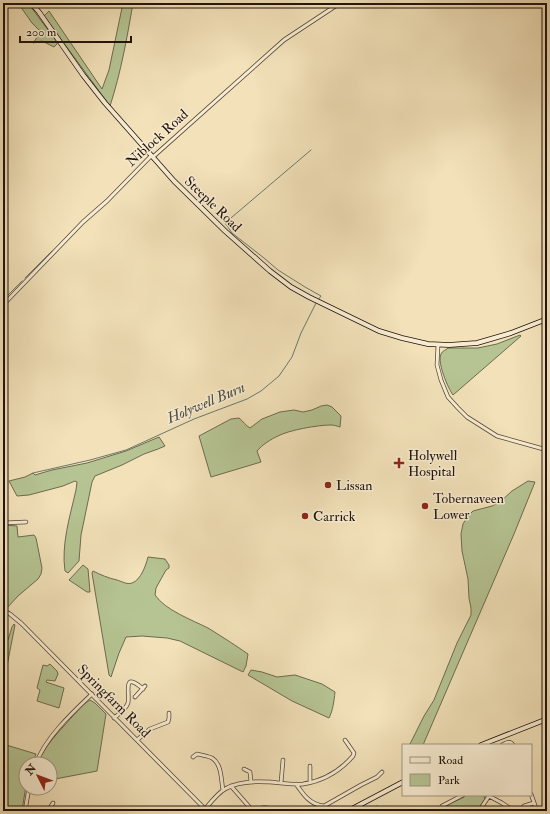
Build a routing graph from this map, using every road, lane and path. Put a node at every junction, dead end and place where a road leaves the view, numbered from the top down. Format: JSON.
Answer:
{"nodes":[{"id":1,"x":31,"y":3,"type":"edge"},
{"id":2,"x":340,"y":3,"type":"edge"},
{"id":3,"x":152,"y":156,"type":"junction"},
{"id":4,"x":3,"y":306,"type":"edge"},
{"id":5,"x":547,"y":319,"type":"edge"},
{"id":6,"x":438,"y":344,"type":"junction"},
{"id":7,"x":547,"y":450,"type":"edge"},
{"id":8,"x":26,"y":522,"type":"dead end"},
{"id":9,"x":3,"y":523,"type":"edge"},
{"id":10,"x":3,"y":610,"type":"edge"},
{"id":11,"x":92,"y":694,"type":"junction"},
{"id":12,"x":135,"y":697,"type":"dead end"},
{"id":13,"x":170,"y":713,"type":"dead end"},
{"id":14,"x":114,"y":718,"type":"junction"},
{"id":15,"x":547,"y":719,"type":"edge"},
{"id":16,"x":137,"y":740,"type":"junction"},
{"id":17,"x":345,"y":740,"type":"dead end"},
{"id":18,"x":484,"y":744,"type":"edge"},
{"id":19,"x":349,"y":745,"type":"junction"},
{"id":20,"x":345,"y":748,"type":"dead end"},
{"id":21,"x":358,"y":752,"type":"dead end"},
{"id":22,"x":354,"y":753,"type":"junction"},
{"id":23,"x":40,"y":756,"type":"edge"},
{"id":24,"x":193,"y":757,"type":"dead end"},
{"id":25,"x":283,"y":760,"type":"dead end"},
{"id":26,"x":310,"y":766,"type":"dead end"},
{"id":27,"x":244,"y":769,"type":"dead end"},
{"id":28,"x":277,"y":769,"type":"dead end"},
{"id":29,"x":282,"y":769,"type":"junction"},
{"id":30,"x":315,"y":771,"type":"dead end"},
{"id":31,"x":310,"y":772,"type":"junction"},
{"id":32,"x":382,"y":772,"type":"dead end"},
{"id":33,"x":250,"y":782,"type":"junction"},
{"id":34,"x":310,"y":782,"type":"junction"},
{"id":35,"x":280,"y":783,"type":"junction"},
{"id":36,"x":402,"y":783,"type":"edge"},
{"id":37,"x":296,"y":784,"type":"junction"},
{"id":38,"x":231,"y":786,"type":"junction"},
{"id":39,"x":223,"y":790,"type":"junction"},
{"id":40,"x":28,"y":796,"type":"edge"},
{"id":41,"x":461,"y":796,"type":"edge"},
{"id":42,"x":487,"y":796,"type":"edge"},
{"id":43,"x":490,"y":796,"type":"edge"},
{"id":44,"x":532,"y":796,"type":"edge"},
{"id":45,"x":53,"y":803,"type":"dead end"},
{"id":46,"x":534,"y":803,"type":"junction"},
{"id":47,"x":206,"y":810,"type":"edge"},
{"id":48,"x":25,"y":811,"type":"edge"},
{"id":49,"x":48,"y":811,"type":"edge"},
{"id":50,"x":278,"y":811,"type":"edge"},
{"id":51,"x":348,"y":811,"type":"edge"},
{"id":52,"x":444,"y":811,"type":"edge"},
{"id":53,"x":479,"y":811,"type":"edge"},
{"id":54,"x":514,"y":811,"type":"edge"},
{"id":55,"x":519,"y":811,"type":"edge"},
{"id":56,"x":537,"y":811,"type":"edge"}],
"edges":[{"from":1,"to":3,"type":"street","name":"Steeple Road"},
{"from":2,"to":3,"type":"street","name":"Niblock Road"},
{"from":3,"to":4,"type":"street","name":"Niblock Road"},
{"from":3,"to":6,"type":"street","name":"Steeple Road"},
{"from":5,"to":6,"type":"street","name":"Steeple Road"},
{"from":6,"to":7,"type":"street"},
{"from":8,"to":9,"type":"street"},
{"from":10,"to":11,"type":"street","name":"Springfarm Road"},
{"from":11,"to":14,"type":"street","name":"Springfarm Road"},
{"from":11,"to":23,"type":"street"},
{"from":12,"to":14,"type":"street"},
{"from":13,"to":16,"type":"street"},
{"from":14,"to":16,"type":"street","name":"Springfarm Road"},
{"from":15,"to":18,"type":"street"},
{"from":16,"to":47,"type":"street","name":"Springfarm Road"},
{"from":17,"to":19,"type":"street"},
{"from":19,"to":20,"type":"street"},
{"from":19,"to":22,"type":"street"},
{"from":21,"to":22,"type":"street"},
{"from":22,"to":34,"type":"street"},
{"from":24,"to":39,"type":"street"},
{"from":25,"to":29,"type":"street"},
{"from":26,"to":31,"type":"street"},
{"from":27,"to":33,"type":"street"},
{"from":28,"to":29,"type":"street"},
{"from":29,"to":35,"type":"street"},
{"from":30,"to":31,"type":"street"},
{"from":31,"to":34,"type":"street"},
{"from":32,"to":37,"type":"street"},
{"from":33,"to":35,"type":"street"},
{"from":33,"to":38,"type":"street"},
{"from":34,"to":37,"type":"street"},
{"from":35,"to":37,"type":"street"},
{"from":36,"to":51,"type":"street"},
{"from":38,"to":39,"type":"street"},
{"from":38,"to":50,"type":"street"},
{"from":39,"to":47,"type":"street"},
{"from":40,"to":48,"type":"street"},
{"from":41,"to":52,"type":"street"},
{"from":42,"to":53,"type":"street"},
{"from":43,"to":54,"type":"street"},
{"from":44,"to":46,"type":"street"},
{"from":45,"to":49,"type":"street"},
{"from":46,"to":55,"type":"street"},
{"from":46,"to":56,"type":"street"}]}
